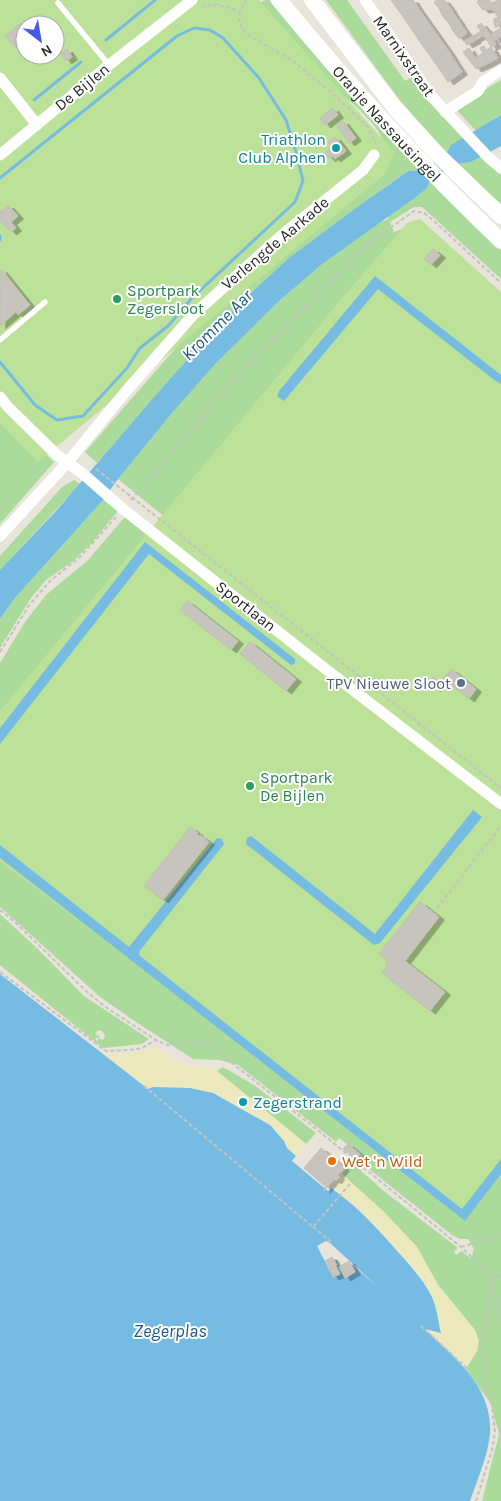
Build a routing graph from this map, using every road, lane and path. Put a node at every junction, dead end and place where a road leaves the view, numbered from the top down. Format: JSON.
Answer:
{"nodes":[{"id":1,"x":246,"y":0,"type":"edge"},
{"id":2,"x":279,"y":0,"type":"edge"},
{"id":3,"x":312,"y":0,"type":"edge"},
{"id":4,"x":365,"y":0,"type":"edge"},
{"id":5,"x":58,"y":3,"type":"dead end"},
{"id":6,"x":196,"y":4,"type":"edge"},
{"id":7,"x":240,"y":10,"type":"junction"},
{"id":8,"x":108,"y":65,"type":"junction"},
{"id":9,"x":501,"y":70,"type":"edge"},
{"id":10,"x":0,"y":78,"type":"edge"},
{"id":11,"x":445,"y":112,"type":"junction"},
{"id":12,"x":36,"y":125,"type":"junction"},
{"id":13,"x":0,"y":155,"type":"edge"},
{"id":14,"x":374,"y":155,"type":"joint"},
{"id":15,"x":501,"y":168,"type":"edge"},
{"id":16,"x":501,"y":216,"type":"edge"},
{"id":17,"x":501,"y":241,"type":"edge"},
{"id":18,"x":501,"y":283,"type":"edge"},
{"id":19,"x":45,"y":302,"type":"dead end"},
{"id":20,"x":0,"y":340,"type":"edge"},
{"id":21,"x":0,"y":397,"type":"edge"},
{"id":22,"x":67,"y":462,"type":"junction"},
{"id":23,"x":90,"y":464,"type":"dead end"},
{"id":24,"x":132,"y":498,"type":"junction"},
{"id":25,"x":119,"y":505,"type":"junction"},
{"id":26,"x":0,"y":536,"type":"edge"},
{"id":27,"x":0,"y":652,"type":"edge"},
{"id":28,"x":501,"y":788,"type":"edge"},
{"id":29,"x":501,"y":804,"type":"edge"},
{"id":30,"x":501,"y":826,"type":"edge"},
{"id":31,"x":438,"y":908,"type":"dead end"},
{"id":32,"x":0,"y":910,"type":"edge"},
{"id":33,"x":0,"y":972,"type":"edge"},
{"id":34,"x":100,"y":1036,"type":"dead end"},
{"id":35,"x":156,"y":1040,"type":"junction"},
{"id":36,"x":94,"y":1043,"type":"junction"},
{"id":37,"x":144,"y":1086,"type":"dead end"},
{"id":38,"x":361,"y":1171,"type":"dead end"},
{"id":39,"x":313,"y":1227,"type":"junction"},
{"id":40,"x":501,"y":1235,"type":"edge"},
{"id":41,"x":328,"y":1244,"type":"dead end"},
{"id":42,"x":461,"y":1248,"type":"junction"},
{"id":43,"x":501,"y":1276,"type":"edge"},
{"id":44,"x":491,"y":1278,"type":"junction"},
{"id":45,"x":501,"y":1324,"type":"edge"},
{"id":46,"x":421,"y":1326,"type":"dead end"},
{"id":47,"x":469,"y":1370,"type":"dead end"},
{"id":48,"x":476,"y":1501,"type":"edge"}],
"edges":[{"from":1,"to":7,"type":"path"},
{"from":2,"to":17,"type":"main road","name":"Oranje Nassausingel"},
{"from":3,"to":16,"type":"main road","name":"Oranje Nassausingel"},
{"from":4,"to":11,"type":"street","name":"Marnixstraat"},
{"from":5,"to":8,"type":"lane"},
{"from":6,"to":7,"type":"path"},
{"from":6,"to":8,"type":"street","name":"De Bijlen"},
{"from":7,"to":14,"type":"path"},
{"from":8,"to":12,"type":"street","name":"De Bijlen"},
{"from":9,"to":11,"type":"street"},
{"from":10,"to":12,"type":"street"},
{"from":11,"to":15,"type":"street","name":"Marnixstraat"},
{"from":12,"to":13,"type":"street","name":"De Bijlen"},
{"from":14,"to":22,"type":"street","name":"Verlengde Aarkade"},
{"from":18,"to":24,"type":"path"},
{"from":19,"to":20,"type":"lane"},
{"from":21,"to":22,"type":"street","name":"Sportlaan"},
{"from":22,"to":25,"type":"street","name":"Sportlaan"},
{"from":22,"to":26,"type":"street","name":"Verlengde Aarkade"},
{"from":23,"to":24,"type":"path","name":"Sportlaan"},
{"from":24,"to":25,"type":"path"},
{"from":24,"to":28,"type":"path","name":"Sportlaan"},
{"from":25,"to":27,"type":"path"},
{"from":25,"to":29,"type":"street","name":"Sportlaan"},
{"from":30,"to":31,"type":"path"},
{"from":32,"to":35,"type":"path"},
{"from":33,"to":36,"type":"path"},
{"from":34,"to":36,"type":"path"},
{"from":35,"to":36,"type":"path"},
{"from":35,"to":42,"type":"path"},
{"from":37,"to":39,"type":"path"},
{"from":38,"to":39,"type":"path"},
{"from":39,"to":41,"type":"path"},
{"from":40,"to":42,"type":"path"},
{"from":42,"to":44,"type":"path"},
{"from":43,"to":44,"type":"path"},
{"from":44,"to":45,"type":"path"},
{"from":44,"to":48,"type":"path"},
{"from":46,"to":47,"type":"path"}]}
